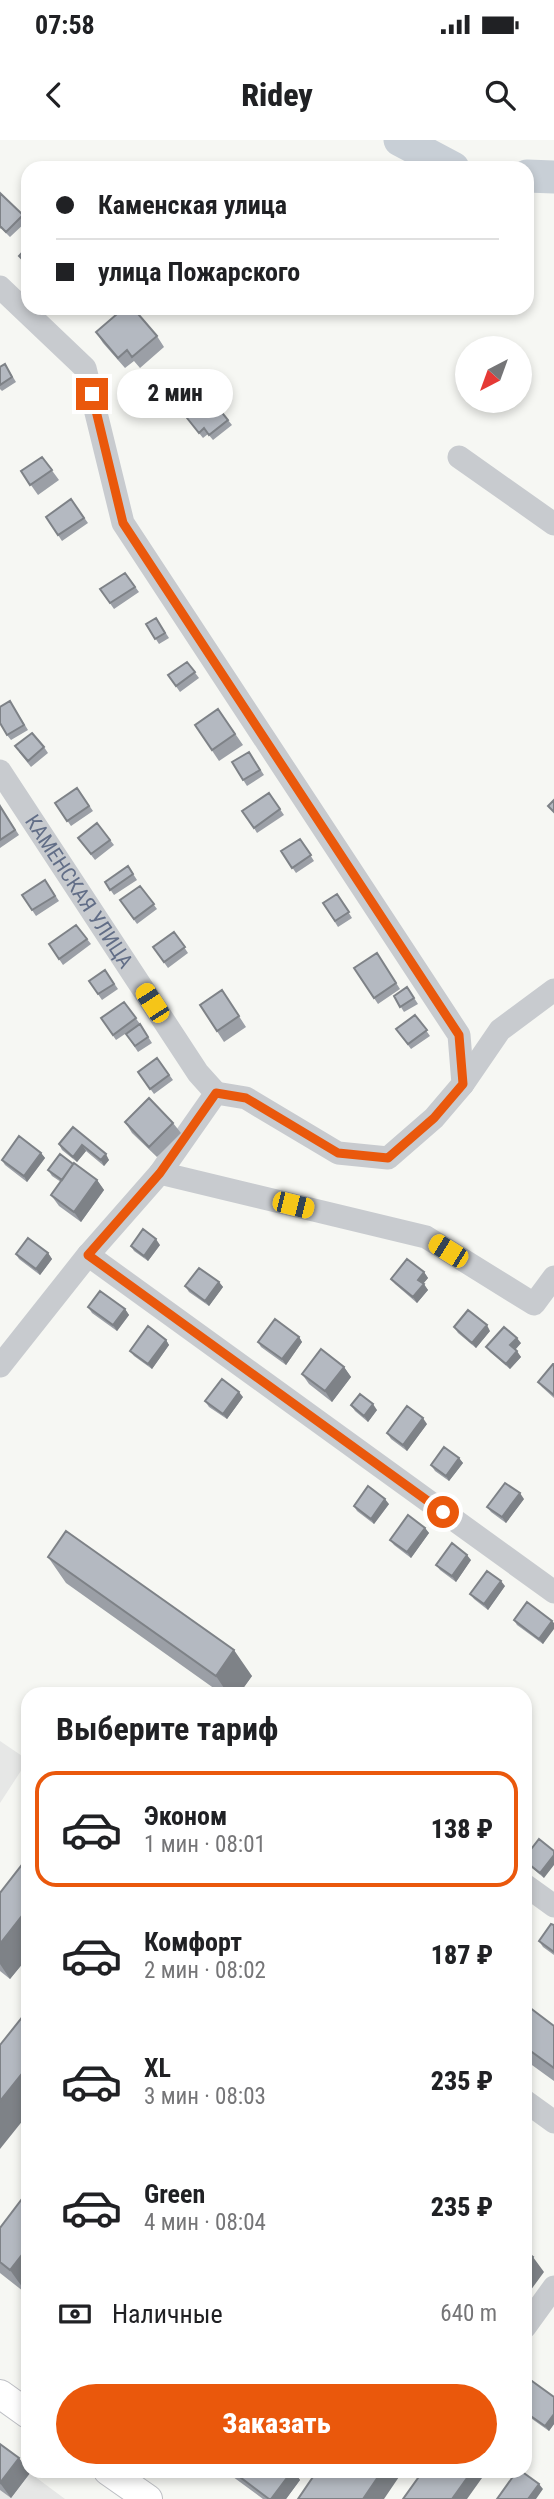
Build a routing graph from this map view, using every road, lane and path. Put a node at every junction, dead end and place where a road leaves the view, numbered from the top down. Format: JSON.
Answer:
{"nodes":[{"id":1,"x":2,"y":294,"type":"edge"},
{"id":2,"x":21,"y":311,"type":"edge"},
{"id":3,"x":25,"y":315,"type":"edge"},
{"id":4,"x":458,"y":457,"type":"dead end"},
{"id":5,"x":554,"y":524,"type":"edge"},
{"id":6,"x":0,"y":771,"type":"edge"},
{"id":7,"x":554,"y":990,"type":"edge"},
{"id":8,"x":463,"y":1084,"type":"junction"},
{"id":9,"x":216,"y":1093,"type":"junction"},
{"id":10,"x":160,"y":1173,"type":"junction"},
{"id":11,"x":88,"y":1255,"type":"junction"},
{"id":12,"x":554,"y":1277,"type":"edge"},
{"id":13,"x":0,"y":1366,"type":"edge"},
{"id":14,"x":554,"y":1592,"type":"edge"},
{"id":15,"x":532,"y":1890,"type":"edge"},
{"id":16,"x":554,"y":1906,"type":"edge"},
{"id":17,"x":532,"y":2106,"type":"edge"},
{"id":18,"x":554,"y":2122,"type":"edge"},
{"id":19,"x":554,"y":2287,"type":"edge"},
{"id":20,"x":532,"y":2317,"type":"edge"},
{"id":21,"x":0,"y":2394,"type":"edge"},
{"id":22,"x":21,"y":2409,"type":"edge"},
{"id":23,"x":118,"y":2478,"type":"edge"},
{"id":24,"x":148,"y":2499,"type":"edge"}],
"edges":[{"from":1,"to":2,"type":"street"},
{"from":3,"to":8,"type":"street"},
{"from":4,"to":5,"type":"street"},
{"from":6,"to":9,"type":"street","name":"КАМЕНСКАЯ УЛИЦА"},
{"from":7,"to":8,"type":"street"},
{"from":8,"to":9,"type":"street"},
{"from":9,"to":10,"type":"street"},
{"from":10,"to":11,"type":"street"},
{"from":10,"to":12,"type":"street"},
{"from":11,"to":13,"type":"street"},
{"from":11,"to":14,"type":"street"},
{"from":15,"to":16,"type":"street"},
{"from":17,"to":18,"type":"street"},
{"from":19,"to":20,"type":"street"},
{"from":21,"to":22,"type":"main road"},
{"from":23,"to":24,"type":"main road"}]}
